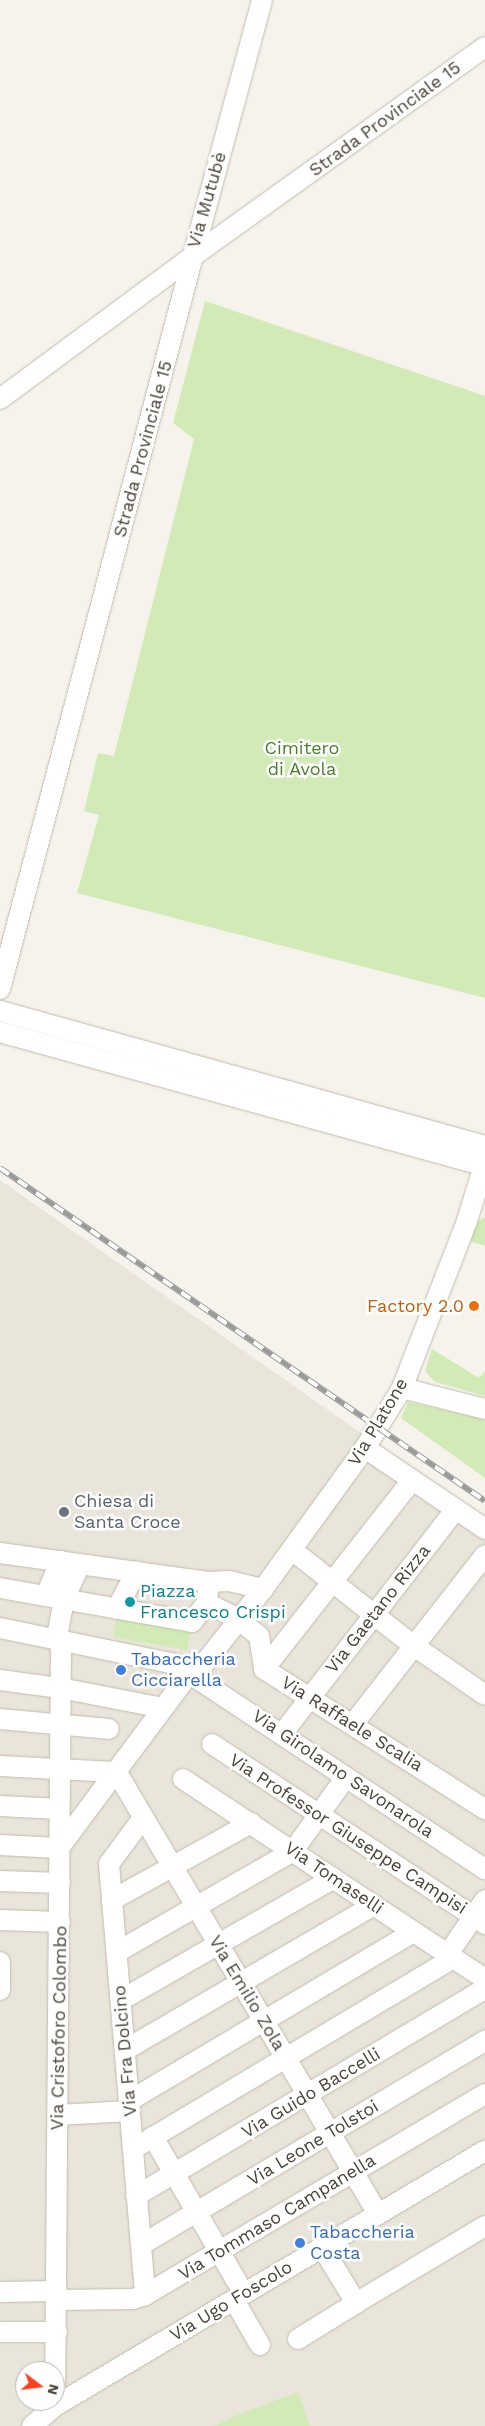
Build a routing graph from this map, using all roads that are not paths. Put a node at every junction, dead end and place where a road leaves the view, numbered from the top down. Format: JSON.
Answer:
{"nodes":[{"id":1,"x":262,"y":0,"type":"edge"},
{"id":2,"x":485,"y":47,"type":"edge"},
{"id":3,"x":193,"y":256,"type":"junction"},
{"id":4,"x":0,"y":399,"type":"edge"},
{"id":5,"x":0,"y":989,"type":"edge"},
{"id":6,"x":0,"y":1011,"type":"edge"},
{"id":7,"x":0,"y":1032,"type":"edge"},
{"id":8,"x":485,"y":1146,"type":"edge"},
{"id":9,"x":484,"y":1173,"type":"edge"},
{"id":10,"x":485,"y":1209,"type":"edge"},
{"id":11,"x":466,"y":1221,"type":"junction"},
{"id":12,"x":402,"y":1388,"type":"junction"},
{"id":13,"x":485,"y":1409,"type":"edge"},
{"id":14,"x":365,"y":1448,"type":"junction"},
{"id":15,"x":412,"y":1480,"type":"junction"},
{"id":16,"x":456,"y":1509,"type":"junction"},
{"id":17,"x":485,"y":1528,"type":"edge"},
{"id":18,"x":292,"y":1550,"type":"junction"},
{"id":19,"x":0,"y":1553,"type":"edge"},
{"id":20,"x":485,"y":1555,"type":"edge"},
{"id":21,"x":70,"y":1563,"type":"junction"},
{"id":22,"x":136,"y":1572,"type":"junction"},
{"id":23,"x":333,"y":1581,"type":"junction"},
{"id":24,"x":208,"y":1582,"type":"junction"},
{"id":25,"x":266,"y":1584,"type":"junction"},
{"id":26,"x":0,"y":1588,"type":"edge"},
{"id":27,"x":55,"y":1598,"type":"junction"},
{"id":28,"x":207,"y":1603,"type":"junction"},
{"id":29,"x":117,"y":1609,"type":"junction"},
{"id":30,"x":375,"y":1613,"type":"junction"},
{"id":31,"x":241,"y":1621,"type":"junction"},
{"id":32,"x":0,"y":1628,"type":"edge"},
{"id":33,"x":60,"y":1645,"type":"junction"},
{"id":34,"x":414,"y":1646,"type":"junction"},
{"id":35,"x":264,"y":1669,"type":"junction"},
{"id":36,"x":191,"y":1677,"type":"junction"},
{"id":37,"x":0,"y":1680,"type":"edge"},
{"id":38,"x":60,"y":1688,"type":"junction"},
{"id":39,"x":485,"y":1695,"type":"edge"},
{"id":40,"x":310,"y":1698,"type":"junction"},
{"id":41,"x":163,"y":1708,"type":"junction"},
{"id":42,"x":0,"y":1718,"type":"edge"},
{"id":43,"x":59,"y":1724,"type":"junction"},
{"id":44,"x":353,"y":1724,"type":"junction"},
{"id":45,"x":109,"y":1729,"type":"dead end"},
{"id":46,"x":282,"y":1734,"type":"junction"},
{"id":47,"x":212,"y":1744,"type":"dead end"},
{"id":48,"x":0,"y":1766,"type":"edge"},
{"id":49,"x":58,"y":1769,"type":"junction"},
{"id":50,"x":115,"y":1771,"type":"junction"},
{"id":51,"x":346,"y":1776,"type":"junction"},
{"id":52,"x":183,"y":1779,"type":"dead end"},
{"id":53,"x":0,"y":1806,"type":"edge"},
{"id":54,"x":59,"y":1809,"type":"junction"},
{"id":55,"x":485,"y":1809,"type":"edge"},
{"id":56,"x":319,"y":1814,"type":"junction"},
{"id":57,"x":143,"y":1818,"type":"junction"},
{"id":58,"x":251,"y":1823,"type":"junction"},
{"id":59,"x":0,"y":1845,"type":"edge"},
{"id":60,"x":59,"y":1848,"type":"junction"},
{"id":61,"x":293,"y":1851,"type":"junction"},
{"id":62,"x":172,"y":1867,"type":"junction"},
{"id":63,"x":485,"y":1869,"type":"edge"},
{"id":64,"x":334,"y":1878,"type":"junction"},
{"id":65,"x":0,"y":1881,"type":"edge"},
{"id":66,"x":60,"y":1883,"type":"junction"},
{"id":67,"x":112,"y":1900,"type":"junction"},
{"id":68,"x":485,"y":1900,"type":"edge"},
{"id":69,"x":374,"y":1905,"type":"junction"},
{"id":70,"x":196,"y":1907,"type":"junction"},
{"id":71,"x":0,"y":1920,"type":"edge"},
{"id":72,"x":479,"y":1920,"type":"edge"},
{"id":73,"x":60,"y":1922,"type":"junction"},
{"id":74,"x":414,"y":1932,"type":"junction"},
{"id":75,"x":218,"y":1944,"type":"junction"},
{"id":76,"x":117,"y":1952,"type":"junction"},
{"id":77,"x":451,"y":1956,"type":"junction"},
{"id":78,"x":0,"y":1962,"type":"edge"},
{"id":79,"x":485,"y":1979,"type":"edge"},
{"id":80,"x":241,"y":1983,"type":"junction"},
{"id":81,"x":485,"y":1989,"type":"edge"},
{"id":82,"x":1,"y":1990,"type":"edge"},
{"id":83,"x":121,"y":2000,"type":"junction"},
{"id":84,"x":264,"y":2021,"type":"junction"},
{"id":85,"x":485,"y":2041,"type":"edge"},
{"id":86,"x":125,"y":2050,"type":"junction"},
{"id":87,"x":286,"y":2058,"type":"junction"},
{"id":88,"x":485,"y":2094,"type":"edge"},
{"id":89,"x":307,"y":2095,"type":"junction"},
{"id":90,"x":129,"y":2106,"type":"junction"},
{"id":91,"x":58,"y":2115,"type":"junction"},
{"id":92,"x":330,"y":2133,"type":"junction"},
{"id":93,"x":153,"y":2138,"type":"junction"},
{"id":94,"x":133,"y":2149,"type":"junction"},
{"id":95,"x":485,"y":2151,"type":"edge"},
{"id":96,"x":353,"y":2172,"type":"junction"},
{"id":97,"x":174,"y":2174,"type":"junction"},
{"id":98,"x":136,"y":2196,"type":"junction"},
{"id":99,"x":196,"y":2212,"type":"junction"},
{"id":100,"x":378,"y":2214,"type":"junction"},
{"id":101,"x":485,"y":2226,"type":"edge"},
{"id":102,"x":141,"y":2245,"type":"junction"},
{"id":103,"x":322,"y":2247,"type":"junction"},
{"id":104,"x":218,"y":2250,"type":"junction"},
{"id":105,"x":0,"y":2292,"type":"edge"},
{"id":106,"x":145,"y":2295,"type":"junction"},
{"id":107,"x":57,"y":2296,"type":"junction"},
{"id":108,"x":239,"y":2297,"type":"junction"},
{"id":109,"x":356,"y":2303,"type":"junction"},
{"id":110,"x":0,"y":2332,"type":"edge"},
{"id":111,"x":57,"y":2332,"type":"junction"},
{"id":112,"x":298,"y":2339,"type":"dead end"},
{"id":113,"x":260,"y":2345,"type":"dead end"},
{"id":114,"x":57,"y":2361,"type":"edge"},
{"id":115,"x":65,"y":2401,"type":"edge"},
{"id":116,"x":50,"y":2411,"type":"edge"},
{"id":117,"x":32,"y":2426,"type":"edge"}],
"edges":[{"from":1,"to":3,"type":"street","name":"Via Mutubè"},
{"from":2,"to":3,"type":"street","name":"Strada Provinciale 15"},
{"from":3,"to":4,"type":"street","name":"Via Mutubè"},
{"from":3,"to":5,"type":"street","name":"Strada Provinciale 15"},
{"from":6,"to":8,"type":"street"},
{"from":7,"to":9,"type":"street"},
{"from":9,"to":11,"type":"street","name":"Via Platone"},
{"from":10,"to":11,"type":"street"},
{"from":11,"to":12,"type":"street","name":"Via Platone"},
{"from":12,"to":13,"type":"street"},
{"from":12,"to":14,"type":"street","name":"Via Platone"},
{"from":14,"to":15,"type":"street"},
{"from":14,"to":18,"type":"street","name":"Via Platone"},
{"from":15,"to":16,"type":"street"},
{"from":15,"to":23,"type":"street"},
{"from":16,"to":17,"type":"street"},
{"from":16,"to":30,"type":"street","name":"Via Gaetano Rizza"},
{"from":18,"to":23,"type":"street"},
{"from":18,"to":25,"type":"street","name":"Via Platone"},
{"from":19,"to":21,"type":"street"},
{"from":20,"to":34,"type":"street"},
{"from":21,"to":22,"type":"street"},
{"from":21,"to":27,"type":"street","name":"Via Cristoforo Colombo"},
{"from":22,"to":24,"type":"street"},
{"from":22,"to":29,"type":"street"},
{"from":23,"to":30,"type":"street"},
{"from":23,"to":35,"type":"street"},
{"from":24,"to":25,"type":"street"},
{"from":24,"to":28,"type":"street"},
{"from":25,"to":31,"type":"street","name":"Via Platone"},
{"from":26,"to":27,"type":"street"},
{"from":27,"to":29,"type":"street"},
{"from":27,"to":33,"type":"street","name":"Via Cristoforo Colombo"},
{"from":28,"to":29,"type":"street"},
{"from":28,"to":31,"type":"street","name":"Via Raffaele Scalia"},
{"from":30,"to":34,"type":"street"},
{"from":30,"to":40,"type":"street","name":"Via Gaetano Rizza"},
{"from":31,"to":35,"type":"street","name":"Via Raffaele Scalia"},
{"from":31,"to":36,"type":"street","name":"Via Platone"},
{"from":32,"to":33,"type":"street","name":"Via Girolamo Savonarola"},
{"from":33,"to":36,"type":"street","name":"Via Girolamo Savonarola"},
{"from":33,"to":38,"type":"street","name":"Via Cristoforo Colombo"},
{"from":34,"to":39,"type":"street"},
{"from":34,"to":44,"type":"street"},
{"from":35,"to":40,"type":"street","name":"Via Raffaele Scalia"},
{"from":36,"to":41,"type":"street","name":"Via Platone"},
{"from":36,"to":46,"type":"street","name":"Via Girolamo Savonarola"},
{"from":37,"to":38,"type":"street"},
{"from":38,"to":41,"type":"street"},
{"from":38,"to":43,"type":"street","name":"Via Cristoforo Colombo"},
{"from":40,"to":44,"type":"street","name":"Via Raffaele Scalia"},
{"from":40,"to":46,"type":"street","name":"Via Gaetano Rizza"},
{"from":41,"to":50,"type":"street","name":"Via Platone"},
{"from":42,"to":43,"type":"street"},
{"from":43,"to":45,"type":"street"},
{"from":43,"to":49,"type":"street","name":"Via Cristoforo Colombo"},
{"from":44,"to":55,"type":"street","name":"Via Raffaele Scalia"},
{"from":46,"to":51,"type":"street","name":"Via Girolamo Savonarola"},
{"from":47,"to":56,"type":"street","name":"Via Professor Giuseppe Campisi"},
{"from":48,"to":49,"type":"street"},
{"from":49,"to":50,"type":"street"},
{"from":49,"to":54,"type":"street","name":"Via Cristoforo Colombo"},
{"from":50,"to":57,"type":"street","name":"Via Emilio Zola"},
{"from":50,"to":60,"type":"street","name":"Via Platone"},
{"from":51,"to":56,"type":"street"},
{"from":51,"to":63,"type":"street","name":"Via Girolamo Savonarola"},
{"from":52,"to":58,"type":"street","name":"Via Tomaselli"},
{"from":53,"to":54,"type":"street"},
{"from":54,"to":60,"type":"street","name":"Via Cristoforo Colombo"},
{"from":56,"to":61,"type":"street"},
{"from":56,"to":72,"type":"street","name":"Via Professor Giuseppe Campisi"},
{"from":57,"to":62,"type":"street","name":"Via Emilio Zola"},
{"from":57,"to":67,"type":"street","name":"Via Fra Dolcino"},
{"from":58,"to":61,"type":"street","name":"Via Tomaselli"},
{"from":58,"to":62,"type":"street"},
{"from":59,"to":60,"type":"street"},
{"from":60,"to":66,"type":"street","name":"Via Cristoforo Colombo"},
{"from":61,"to":64,"type":"street","name":"Via Tomaselli"},
{"from":61,"to":70,"type":"street"},
{"from":62,"to":67,"type":"street"},
{"from":62,"to":70,"type":"street","name":"Via Emilio Zola"},
{"from":64,"to":69,"type":"street","name":"Via Tomaselli"},
{"from":64,"to":75,"type":"street"},
{"from":65,"to":66,"type":"street"},
{"from":66,"to":73,"type":"street","name":"Via Cristoforo Colombo"},
{"from":67,"to":76,"type":"street","name":"Via Fra Dolcino"},
{"from":68,"to":72,"type":"street"},
{"from":69,"to":74,"type":"street","name":"Via Tomaselli"},
{"from":69,"to":80,"type":"street"},
{"from":70,"to":75,"type":"street","name":"Via Emilio Zola"},
{"from":70,"to":76,"type":"street"},
{"from":71,"to":73,"type":"street"},
{"from":72,"to":77,"type":"street"},
{"from":73,"to":91,"type":"street","name":"Via Cristoforo Colombo"},
{"from":74,"to":77,"type":"street","name":"Via Tomaselli"},
{"from":74,"to":84,"type":"street"},
{"from":75,"to":80,"type":"street","name":"Via Emilio Zola"},
{"from":75,"to":83,"type":"street"},
{"from":76,"to":83,"type":"street","name":"Via Fra Dolcino"},
{"from":77,"to":79,"type":"street","name":"Via Tomaselli"},
{"from":77,"to":87,"type":"street"},
{"from":78,"to":82,"type":"street"},
{"from":80,"to":84,"type":"street","name":"Via Emilio Zola"},
{"from":80,"to":86,"type":"street"},
{"from":81,"to":89,"type":"street","name":"Via Guido Baccelli"},
{"from":83,"to":86,"type":"street","name":"Via Fra Dolcino"},
{"from":84,"to":87,"type":"street","name":"Via Emilio Zola"},
{"from":84,"to":90,"type":"street"},
{"from":85,"to":92,"type":"street","name":"Via Leone Tolstoi"},
{"from":86,"to":90,"type":"street","name":"Via Fra Dolcino"},
{"from":87,"to":89,"type":"street","name":"Via Emilio Zola"},
{"from":87,"to":93,"type":"street"},
{"from":88,"to":96,"type":"street","name":"Via Tommaso Campanella"},
{"from":89,"to":92,"type":"street","name":"Via Emilio Zola"},
{"from":89,"to":97,"type":"street","name":"Via Guido Baccelli"},
{"from":90,"to":91,"type":"street"},
{"from":90,"to":94,"type":"street","name":"Via Fra Dolcino"},
{"from":91,"to":107,"type":"street","name":"Via Cristoforo Colombo"},
{"from":92,"to":96,"type":"street","name":"Via Emilio Zola"},
{"from":92,"to":99,"type":"street","name":"Via Leone Tolstoi"},
{"from":93,"to":94,"type":"street"},
{"from":93,"to":97,"type":"street"},
{"from":94,"to":98,"type":"street","name":"Via Fra Dolcino"},
{"from":95,"to":100,"type":"street","name":"Via Ugo Foscolo"},
{"from":96,"to":100,"type":"street","name":"Via Emilio Zola"},
{"from":96,"to":104,"type":"street","name":"Via Tommaso Campanella"},
{"from":97,"to":98,"type":"street","name":"Via Guido Baccelli"},
{"from":97,"to":99,"type":"street"},
{"from":98,"to":102,"type":"street","name":"Via Fra Dolcino"},
{"from":99,"to":102,"type":"street","name":"Via Leone Tolstoi"},
{"from":99,"to":104,"type":"street"},
{"from":100,"to":103,"type":"street","name":"Via Ugo Foscolo"},
{"from":101,"to":109,"type":"street"},
{"from":102,"to":106,"type":"street","name":"Via Fra Dolcino"},
{"from":103,"to":108,"type":"street","name":"Via Ugo Foscolo"},
{"from":103,"to":109,"type":"street"},
{"from":104,"to":106,"type":"street","name":"Via Tommaso Campanella"},
{"from":104,"to":108,"type":"street"},
{"from":105,"to":107,"type":"street","name":"Via Tommaso Campanella"},
{"from":106,"to":107,"type":"street","name":"Via Tommaso Campanella"},
{"from":107,"to":111,"type":"street","name":"Via Cristoforo Colombo"},
{"from":108,"to":113,"type":"street"},
{"from":108,"to":115,"type":"street","name":"Via Ugo Foscolo"},
{"from":109,"to":112,"type":"street"},
{"from":110,"to":111,"type":"street"},
{"from":111,"to":114,"type":"street","name":"Via Cristoforo Colombo"},
{"from":116,"to":117,"type":"street","name":"Via Ugo Foscolo"}]}
